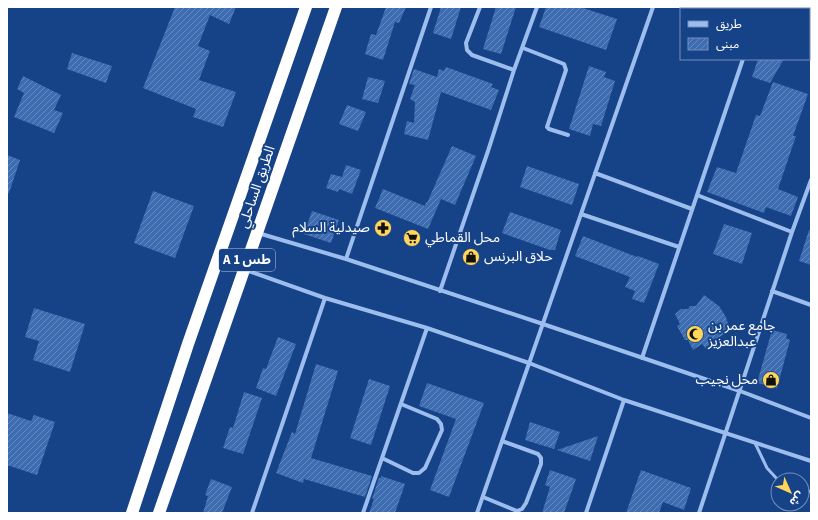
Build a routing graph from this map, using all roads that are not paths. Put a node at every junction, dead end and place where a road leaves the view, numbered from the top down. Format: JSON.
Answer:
{"nodes":[{"id":1,"x":306,"y":7,"type":"edge"},
{"id":2,"x":336,"y":7,"type":"edge"},
{"id":3,"x":432,"y":7,"type":"edge"},
{"id":4,"x":480,"y":7,"type":"edge"},
{"id":5,"x":538,"y":7,"type":"edge"},
{"id":6,"x":653,"y":7,"type":"edge"},
{"id":7,"x":522,"y":48,"type":"junction"},
{"id":8,"x":743,"y":60,"type":"edge"},
{"id":9,"x":514,"y":70,"type":"junction"},
{"id":10,"x":568,"y":135,"type":"dead end"},
{"id":11,"x":595,"y":173,"type":"junction"},
{"id":12,"x":811,"y":180,"type":"edge"},
{"id":13,"x":697,"y":195,"type":"junction"},
{"id":14,"x":692,"y":209,"type":"junction"},
{"id":15,"x":581,"y":214,"type":"junction"},
{"id":16,"x":792,"y":232,"type":"junction"},
{"id":17,"x":257,"y":233,"type":"junction"},
{"id":18,"x":679,"y":248,"type":"junction"},
{"id":19,"x":346,"y":259,"type":"junction"},
{"id":20,"x":244,"y":270,"type":"junction"},
{"id":21,"x":440,"y":291,"type":"junction"},
{"id":22,"x":772,"y":291,"type":"junction"},
{"id":23,"x":325,"y":298,"type":"junction"},
{"id":24,"x":811,"y":305,"type":"edge"},
{"id":25,"x":543,"y":324,"type":"junction"},
{"id":26,"x":427,"y":328,"type":"junction"},
{"id":27,"x":642,"y":358,"type":"junction"},
{"id":28,"x":529,"y":363,"type":"junction"},
{"id":29,"x":740,"y":390,"type":"junction"},
{"id":30,"x":624,"y":400,"type":"junction"},
{"id":31,"x":401,"y":404,"type":"junction"},
{"id":32,"x":811,"y":418,"type":"edge"},
{"id":33,"x":726,"y":433,"type":"junction"},
{"id":34,"x":502,"y":441,"type":"junction"},
{"id":35,"x":755,"y":443,"type":"junction"},
{"id":36,"x":382,"y":458,"type":"junction"},
{"id":37,"x":811,"y":461,"type":"edge"},
{"id":38,"x":771,"y":472,"type":"edge"},
{"id":39,"x":483,"y":497,"type":"junction"},
{"id":40,"x":132,"y":513,"type":"edge"},
{"id":41,"x":159,"y":513,"type":"edge"},
{"id":42,"x":252,"y":513,"type":"edge"},
{"id":43,"x":363,"y":513,"type":"edge"},
{"id":44,"x":477,"y":513,"type":"edge"},
{"id":45,"x":586,"y":513,"type":"edge"},
{"id":46,"x":699,"y":513,"type":"edge"}],
"edges":[{"from":1,"to":40,"type":"highway","name":"الطريق الساحلي","number":"A 1 طس"},
{"from":2,"to":17,"type":"highway","name":"الطريق الساحلي","number":"A 1 طس"},
{"from":3,"to":19,"type":"street"},
{"from":4,"to":9,"type":"street"},
{"from":5,"to":7,"type":"street"},
{"from":6,"to":11,"type":"street"},
{"from":7,"to":9,"type":"street"},
{"from":7,"to":10,"type":"street"},
{"from":8,"to":13,"type":"street"},
{"from":9,"to":21,"type":"street"},
{"from":11,"to":14,"type":"street"},
{"from":11,"to":15,"type":"street"},
{"from":12,"to":16,"type":"street"},
{"from":13,"to":14,"type":"street"},
{"from":13,"to":16,"type":"street"},
{"from":14,"to":18,"type":"street"},
{"from":15,"to":18,"type":"street"},
{"from":15,"to":25,"type":"street"},
{"from":16,"to":22,"type":"street"},
{"from":17,"to":19,"type":"street"},
{"from":17,"to":20,"type":"highway","name":"الطريق الساحلي","number":"A 1 طس"},
{"from":18,"to":27,"type":"street"},
{"from":19,"to":21,"type":"street"},
{"from":20,"to":23,"type":"street"},
{"from":20,"to":41,"type":"highway","name":"الطريق الساحلي","number":"A 1 طس"},
{"from":21,"to":25,"type":"street"},
{"from":22,"to":24,"type":"street"},
{"from":22,"to":29,"type":"street"},
{"from":23,"to":26,"type":"street"},
{"from":23,"to":42,"type":"street"},
{"from":25,"to":27,"type":"street"},
{"from":25,"to":28,"type":"street"},
{"from":26,"to":28,"type":"street"},
{"from":26,"to":31,"type":"street"},
{"from":27,"to":29,"type":"street"},
{"from":28,"to":30,"type":"street"},
{"from":28,"to":34,"type":"street"},
{"from":29,"to":32,"type":"street"},
{"from":29,"to":33,"type":"street"},
{"from":30,"to":33,"type":"street"},
{"from":30,"to":45,"type":"street"},
{"from":31,"to":36,"type":"street"},
{"from":31,"to":36,"type":"street"},
{"from":33,"to":35,"type":"street"},
{"from":33,"to":46,"type":"street"},
{"from":34,"to":39,"type":"street"},
{"from":34,"to":39,"type":"street"},
{"from":35,"to":37,"type":"street"},
{"from":35,"to":38,"type":"lane"},
{"from":36,"to":43,"type":"street"},
{"from":39,"to":44,"type":"street"}]}
